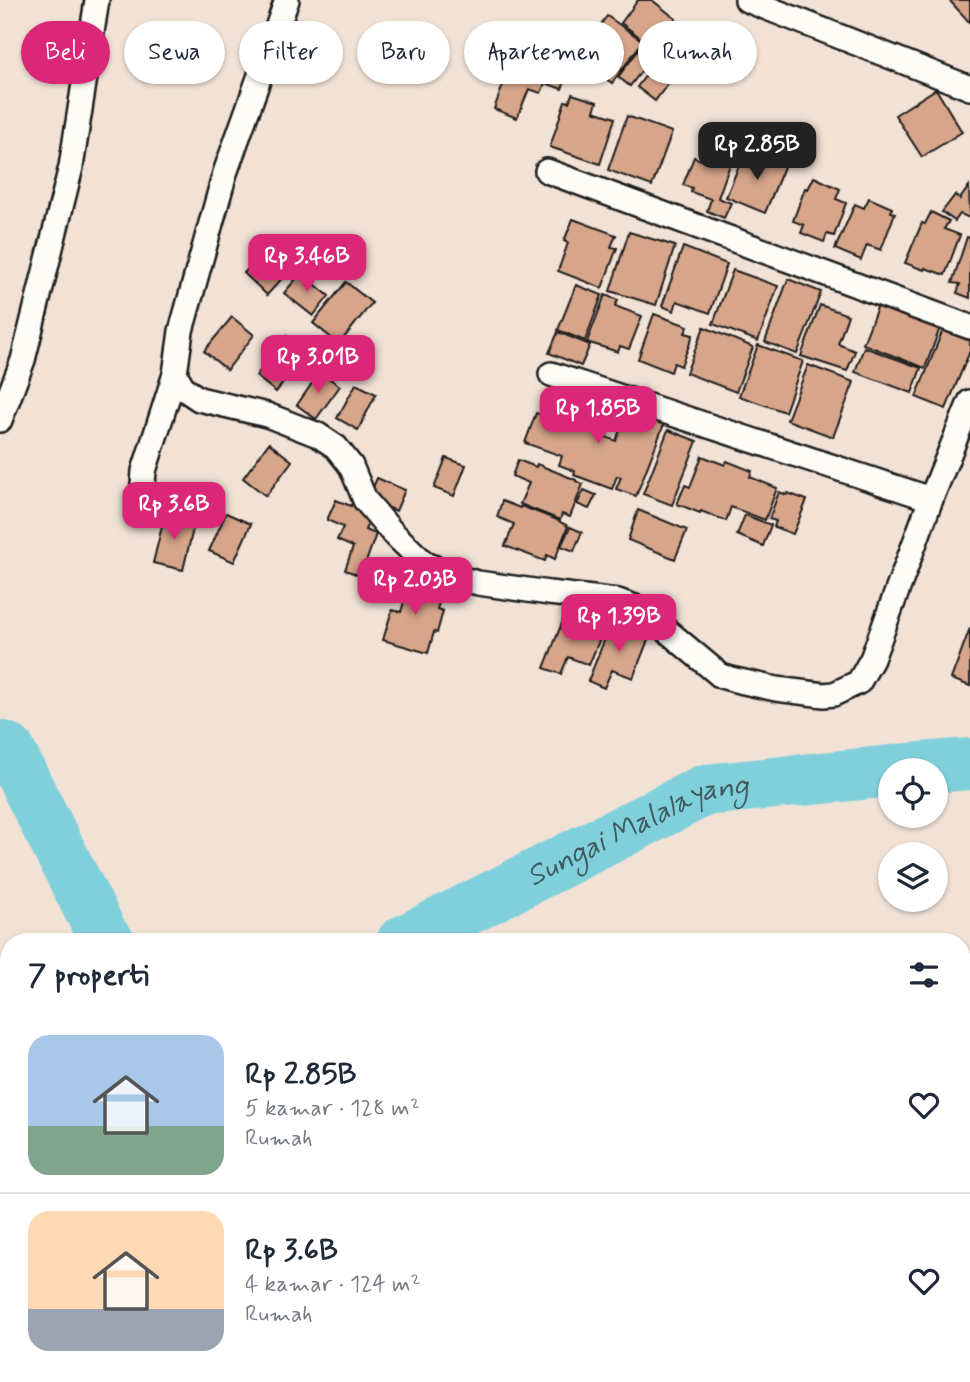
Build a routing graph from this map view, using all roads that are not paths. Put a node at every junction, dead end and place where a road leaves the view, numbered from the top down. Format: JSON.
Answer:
{"nodes":[{"id":1,"x":97,"y":0,"type":"edge"},
{"id":2,"x":287,"y":0,"type":"edge"},
{"id":3,"x":747,"y":0,"type":"edge"},
{"id":4,"x":970,"y":88,"type":"edge"},
{"id":5,"x":548,"y":171,"type":"dead end"},
{"id":6,"x":970,"y":327,"type":"edge"},
{"id":7,"x":175,"y":374,"type":"junction"},
{"id":8,"x":551,"y":374,"type":"dead end"},
{"id":9,"x":970,"y":402,"type":"edge"},
{"id":10,"x":0,"y":420,"type":"edge"},
{"id":11,"x":931,"y":499,"type":"junction"},
{"id":12,"x":141,"y":511,"type":"dead end"}],
"edges":[{"from":1,"to":10,"type":"street"},
{"from":2,"to":7,"type":"street"},
{"from":3,"to":4,"type":"street"},
{"from":5,"to":6,"type":"street"},
{"from":7,"to":11,"type":"street"},
{"from":7,"to":12,"type":"street"},
{"from":8,"to":11,"type":"street"},
{"from":9,"to":11,"type":"street"}]}
